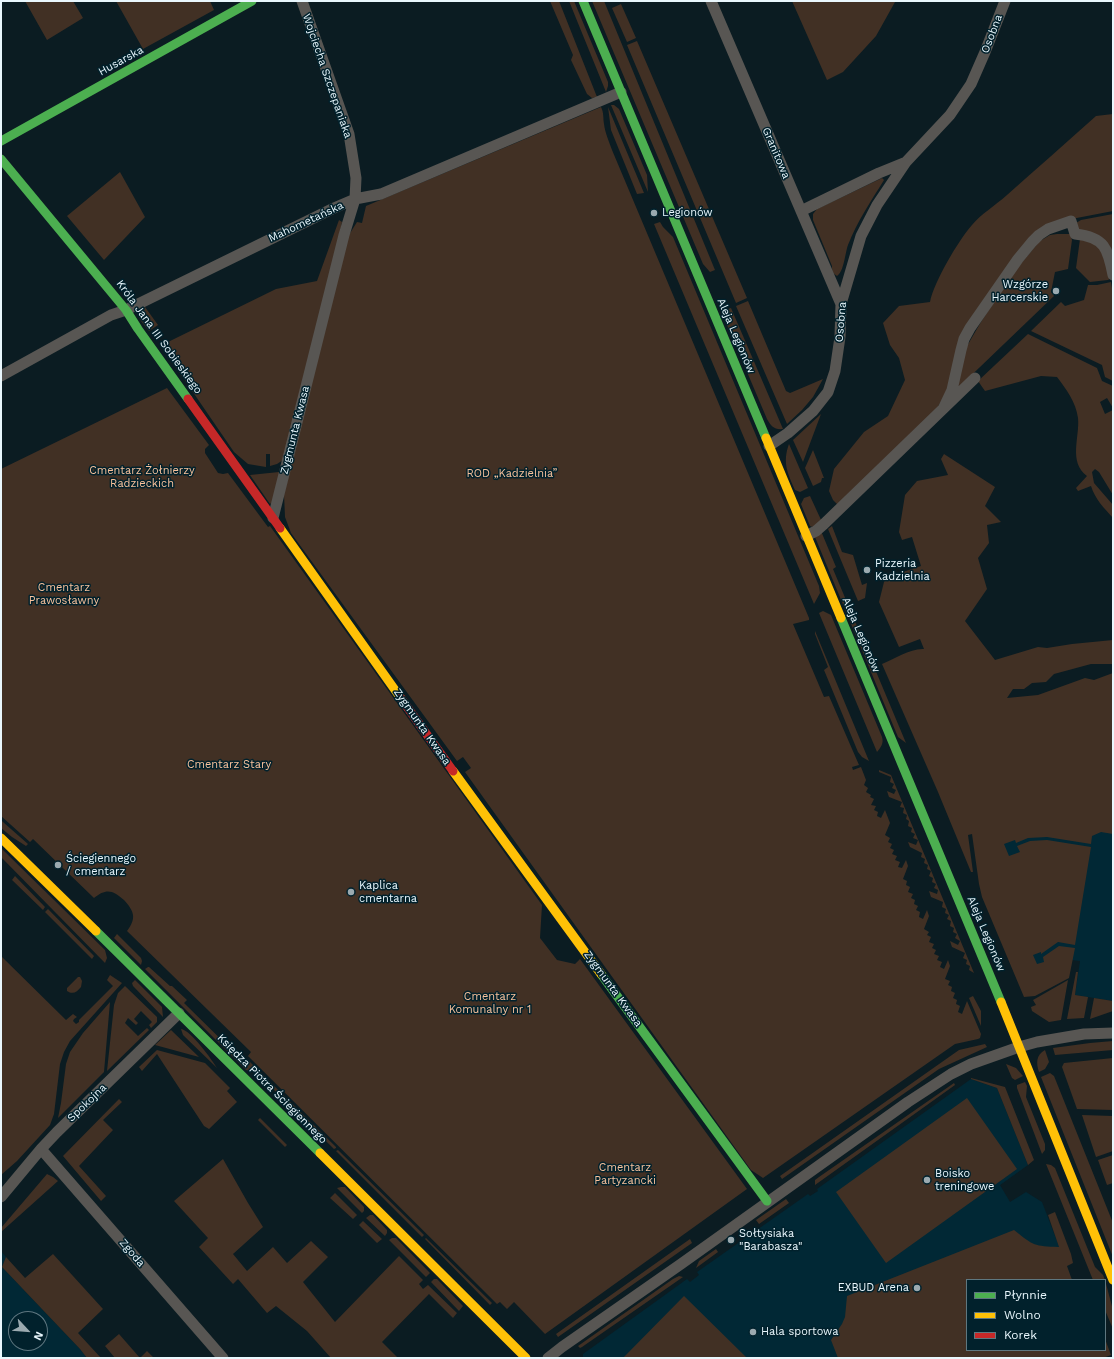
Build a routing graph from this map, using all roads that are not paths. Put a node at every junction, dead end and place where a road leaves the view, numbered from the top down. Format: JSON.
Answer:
{"nodes":[{"id":1,"x":252,"y":1,"type":"edge"},
{"id":2,"x":302,"y":1,"type":"edge"},
{"id":3,"x":583,"y":1,"type":"edge"},
{"id":4,"x":711,"y":1,"type":"edge"},
{"id":5,"x":1005,"y":1,"type":"edge"},
{"id":6,"x":621,"y":92,"type":"junction"},
{"id":7,"x":1,"y":141,"type":"edge"},
{"id":8,"x":1,"y":159,"type":"edge"},
{"id":9,"x":906,"y":162,"type":"junction"},
{"id":10,"x":355,"y":199,"type":"junction"},
{"id":11,"x":801,"y":211,"type":"junction"},
{"id":12,"x":1113,"y":275,"type":"edge"},
{"id":13,"x":841,"y":304,"type":"junction"},
{"id":14,"x":126,"y":310,"type":"junction"},
{"id":15,"x":1,"y":376,"type":"edge"},
{"id":16,"x":975,"y":378,"type":"dead end"},
{"id":17,"x":943,"y":409,"type":"junction"},
{"id":18,"x":769,"y":446,"type":"junction"},
{"id":19,"x":273,"y":518,"type":"junction"},
{"id":20,"x":806,"y":536,"type":"junction"},
{"id":21,"x":1,"y":838,"type":"edge"},
{"id":22,"x":179,"y":1013,"type":"junction"},
{"id":23,"x":1113,"y":1033,"type":"edge"},
{"id":24,"x":1019,"y":1047,"type":"junction"},
{"id":25,"x":41,"y":1149,"type":"junction"},
{"id":26,"x":1,"y":1197,"type":"edge"},
{"id":27,"x":767,"y":1201,"type":"junction"},
{"id":28,"x":1113,"y":1278,"type":"edge"},
{"id":29,"x":223,"y":1358,"type":"edge"},
{"id":30,"x":526,"y":1358,"type":"edge"},
{"id":31,"x":548,"y":1358,"type":"edge"}],
"edges":[{"from":1,"to":7,"type":"street","name":"Husarska"},
{"from":2,"to":10,"type":"street","name":"Wojciecha Szczepaniaka"},
{"from":3,"to":6,"type":"street","name":"Aleja Legionów"},
{"from":4,"to":11,"type":"street","name":"Granitowa"},
{"from":5,"to":9,"type":"street","name":"Osobna"},
{"from":6,"to":10,"type":"street","name":"Mahometańska"},
{"from":6,"to":18,"type":"street","name":"Aleja Legionów"},
{"from":8,"to":14,"type":"street","name":"Króla Jana III Sobieskiego"},
{"from":9,"to":11,"type":"street","name":"Osobna"},
{"from":9,"to":13,"type":"street","name":"Osobna"},
{"from":10,"to":14,"type":"street","name":"Mahometańska"},
{"from":10,"to":19,"type":"street","name":"Zygmunta Kwasa"},
{"from":11,"to":13,"type":"street","name":"Granitowa"},
{"from":12,"to":17,"type":"street"},
{"from":13,"to":18,"type":"street","name":"Osobna"},
{"from":14,"to":15,"type":"street","name":"Mahometańska"},
{"from":14,"to":19,"type":"street","name":"Króla Jana III Sobieskiego"},
{"from":16,"to":17,"type":"street"},
{"from":17,"to":20,"type":"street"},
{"from":18,"to":20,"type":"street","name":"Aleja Legionów"},
{"from":19,"to":27,"type":"street","name":"Zygmunta Kwasa"},
{"from":20,"to":24,"type":"street","name":"Aleja Legionów"},
{"from":21,"to":22,"type":"street","name":"Księdza Piotra Ściegiennego"},
{"from":22,"to":25,"type":"street","name":"Spokojna"},
{"from":22,"to":30,"type":"street","name":"Księdza Piotra Ściegiennego"},
{"from":23,"to":24,"type":"street"},
{"from":24,"to":27,"type":"street"},
{"from":24,"to":28,"type":"street","name":"Aleja Legionów"},
{"from":25,"to":26,"type":"street","name":"Spokojna"},
{"from":25,"to":29,"type":"street","name":"Zgoda"},
{"from":27,"to":31,"type":"street"}]}
